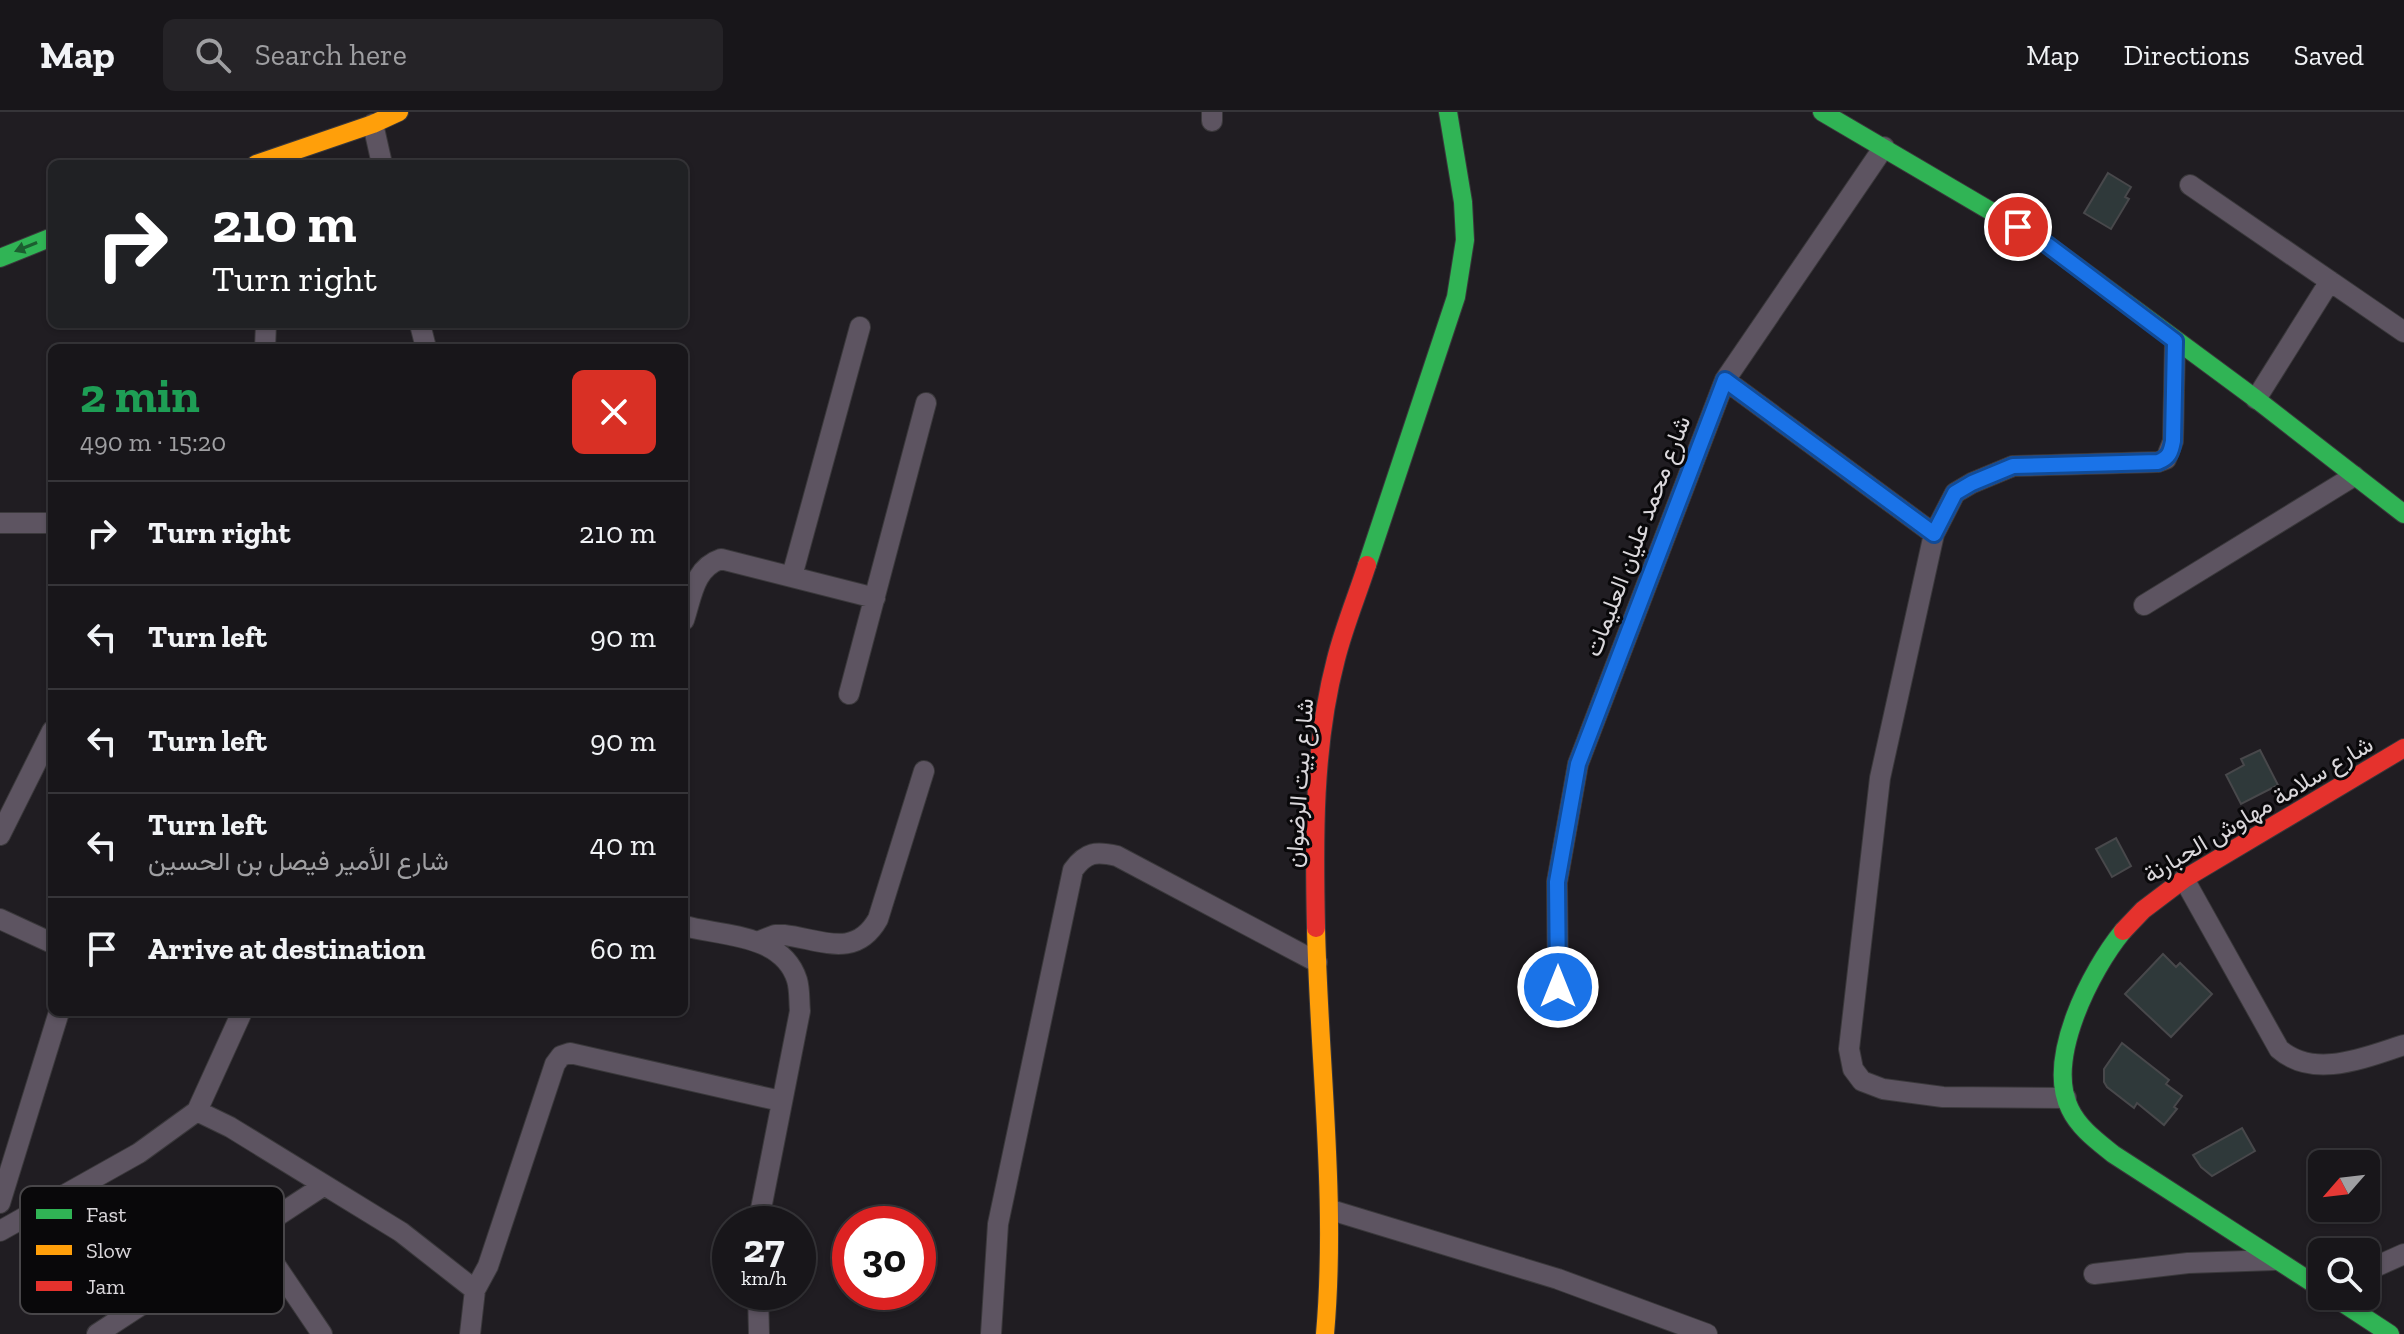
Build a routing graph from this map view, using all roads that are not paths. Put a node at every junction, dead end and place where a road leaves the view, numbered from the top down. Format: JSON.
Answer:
{"nodes":[{"id":1,"x":399,"y":112,"type":"edge"},
{"id":2,"x":1448,"y":112,"type":"edge"},
{"id":3,"x":1822,"y":112,"type":"edge"},
{"id":4,"x":373,"y":124,"type":"junction"},
{"id":5,"x":1884,"y":147,"type":"junction"},
{"id":6,"x":268,"y":160,"type":"edge"},
{"id":7,"x":381,"y":160,"type":"edge"},
{"id":8,"x":2190,"y":185,"type":"dead end"},
{"id":9,"x":48,"y":239,"type":"edge"},
{"id":10,"x":48,"y":256,"type":"edge"},
{"id":11,"x":0,"y":258,"type":"edge"},
{"id":12,"x":0,"y":274,"type":"edge"},
{"id":13,"x":2330,"y":281,"type":"junction"},
{"id":14,"x":860,"y":327,"type":"dead end"},
{"id":15,"x":2404,"y":332,"type":"edge"},
{"id":16,"x":2175,"y":341,"type":"junction"},
{"id":17,"x":1725,"y":380,"type":"junction"},
{"id":18,"x":2256,"y":399,"type":"junction"},
{"id":19,"x":926,"y":403,"type":"dead end"},
{"id":20,"x":2354,"y":476,"type":"junction"},
{"id":21,"x":2404,"y":514,"type":"edge"},
{"id":22,"x":0,"y":523,"type":"edge"},
{"id":23,"x":48,"y":523,"type":"edge"},
{"id":24,"x":1934,"y":534,"type":"junction"},
{"id":25,"x":792,"y":576,"type":"junction"},
{"id":26,"x":875,"y":598,"type":"junction"},
{"id":27,"x":2144,"y":605,"type":"dead end"},
{"id":28,"x":688,"y":608,"type":"edge"},
{"id":29,"x":849,"y":694,"type":"dead end"},
{"id":30,"x":48,"y":739,"type":"edge"},
{"id":31,"x":2404,"y":748,"type":"edge"},
{"id":32,"x":924,"y":771,"type":"dead end"},
{"id":33,"x":0,"y":835,"type":"edge"},
{"id":34,"x":2184,"y":879,"type":"junction"},
{"id":35,"x":0,"y":919,"type":"edge"},
{"id":36,"x":688,"y":927,"type":"edge"},
{"id":37,"x":48,"y":941,"type":"edge"},
{"id":38,"x":757,"y":942,"type":"junction"},
{"id":39,"x":1317,"y":962,"type":"junction"},
{"id":40,"x":1558,"y":987,"type":"dead end"},
{"id":41,"x":58,"y":1016,"type":"edge"},
{"id":42,"x":240,"y":1016,"type":"edge"},
{"id":43,"x":2404,"y":1045,"type":"edge"},
{"id":44,"x":2066,"y":1098,"type":"junction"},
{"id":45,"x":781,"y":1101,"type":"junction"},
{"id":46,"x":197,"y":1111,"type":"junction"},
{"id":47,"x":80,"y":1186,"type":"edge"},
{"id":48,"x":323,"y":1186,"type":"junction"},
{"id":49,"x":0,"y":1203,"type":"edge"},
{"id":50,"x":761,"y":1206,"type":"edge"},
{"id":51,"x":1331,"y":1210,"type":"junction"},
{"id":52,"x":284,"y":1212,"type":"edge"},
{"id":53,"x":20,"y":1220,"type":"edge"},
{"id":54,"x":0,"y":1231,"type":"edge"},
{"id":55,"x":2404,"y":1254,"type":"edge"},
{"id":56,"x":2275,"y":1260,"type":"junction"},
{"id":57,"x":2380,"y":1265,"type":"edge"},
{"id":58,"x":2094,"y":1274,"type":"dead end"},
{"id":59,"x":284,"y":1278,"type":"edge"},
{"id":60,"x":2308,"y":1280,"type":"edge"},
{"id":61,"x":475,"y":1290,"type":"junction"},
{"id":62,"x":758,"y":1310,"type":"edge"},
{"id":63,"x":2353,"y":1310,"type":"edge"},
{"id":64,"x":128,"y":1314,"type":"edge"},
{"id":65,"x":97,"y":1334,"type":"edge"},
{"id":66,"x":322,"y":1334,"type":"edge"},
{"id":67,"x":470,"y":1334,"type":"edge"},
{"id":68,"x":759,"y":1334,"type":"edge"},
{"id":69,"x":991,"y":1334,"type":"edge"},
{"id":70,"x":1325,"y":1334,"type":"edge"},
{"id":71,"x":1707,"y":1334,"type":"edge"},
{"id":72,"x":2390,"y":1334,"type":"edge"}],
"edges":[{"from":1,"to":4,"type":"street"},
{"from":2,"to":39,"type":"street","name":"شارع بيت الرضوان"},
{"from":3,"to":5,"type":"street"},
{"from":4,"to":6,"type":"street"},
{"from":4,"to":7,"type":"street"},
{"from":5,"to":16,"type":"street"},
{"from":5,"to":17,"type":"street","name":"شارع محمد عليان العليمات"},
{"from":8,"to":13,"type":"street"},
{"from":9,"to":11,"type":"street","one_way":true},
{"from":10,"to":12,"type":"street"},
{"from":13,"to":15,"type":"street"},
{"from":13,"to":18,"type":"street"},
{"from":14,"to":25,"type":"street"},
{"from":16,"to":18,"type":"street"},
{"from":16,"to":24,"type":"street"},
{"from":17,"to":24,"type":"street"},
{"from":17,"to":40,"type":"street","name":"شارع محمد عليان العليمات"},
{"from":18,"to":20,"type":"street"},
{"from":19,"to":26,"type":"street"},
{"from":20,"to":21,"type":"street"},
{"from":20,"to":27,"type":"street"},
{"from":22,"to":23,"type":"street"},
{"from":24,"to":44,"type":"street"},
{"from":25,"to":26,"type":"street"},
{"from":25,"to":28,"type":"street"},
{"from":26,"to":29,"type":"street"},
{"from":30,"to":33,"type":"street"},
{"from":31,"to":34,"type":"street","name":"شارع سلامة مهاوش الحبارنة"},
{"from":32,"to":38,"type":"street"},
{"from":34,"to":43,"type":"street"},
{"from":34,"to":44,"type":"street","name":"شارع سلامة مهاوش الحبارنة"},
{"from":35,"to":37,"type":"street"},
{"from":36,"to":38,"type":"street"},
{"from":38,"to":45,"type":"street"},
{"from":39,"to":51,"type":"street","name":"شارع بيت الرضوان"},
{"from":39,"to":69,"type":"street"},
{"from":41,"to":49,"type":"street"},
{"from":42,"to":46,"type":"street"},
{"from":44,"to":56,"type":"street"},
{"from":45,"to":50,"type":"street"},
{"from":45,"to":61,"type":"street"},
{"from":46,"to":47,"type":"street"},
{"from":46,"to":48,"type":"street"},
{"from":48,"to":52,"type":"street"},
{"from":48,"to":61,"type":"street"},
{"from":51,"to":70,"type":"street","name":"شارع بيت الرضوان"},
{"from":51,"to":71,"type":"street"},
{"from":53,"to":54,"type":"street"},
{"from":55,"to":57,"type":"street"},
{"from":56,"to":58,"type":"street"},
{"from":56,"to":60,"type":"street"},
{"from":59,"to":66,"type":"street"},
{"from":61,"to":67,"type":"street"},
{"from":62,"to":68,"type":"street"},
{"from":63,"to":72,"type":"street"},
{"from":64,"to":65,"type":"street"}]}
